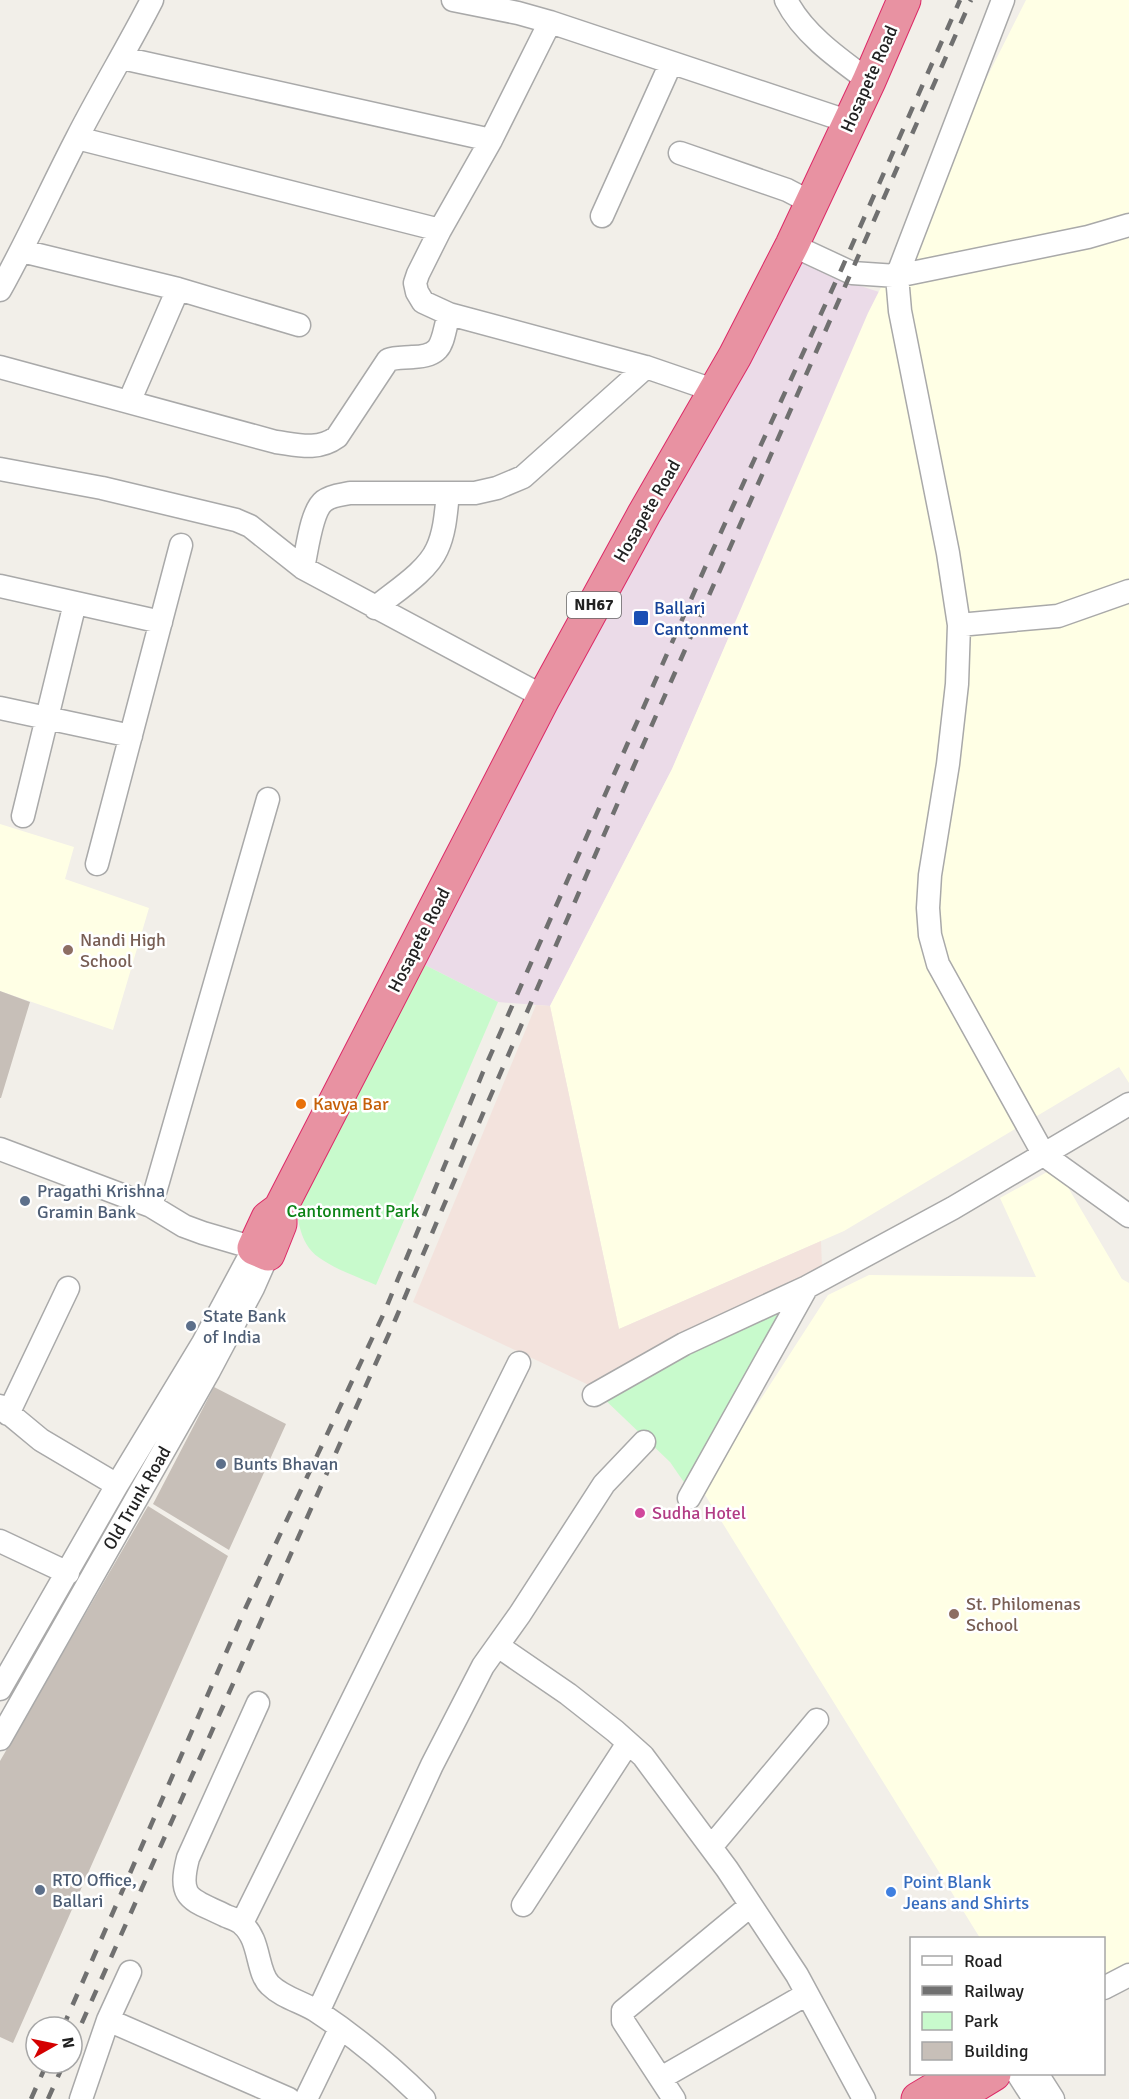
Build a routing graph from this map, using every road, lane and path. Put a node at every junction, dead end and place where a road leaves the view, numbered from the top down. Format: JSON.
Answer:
{"nodes":[{"id":1,"x":152,"y":0,"type":"edge"},
{"id":2,"x":453,"y":0,"type":"edge"},
{"id":3,"x":786,"y":0,"type":"edge"},
{"id":4,"x":904,"y":0,"type":"edge"},
{"id":5,"x":1003,"y":0,"type":"edge"},
{"id":6,"x":497,"y":4,"type":"edge"},
{"id":7,"x":550,"y":22,"type":"junction"},
{"id":8,"x":122,"y":58,"type":"junction"},
{"id":9,"x":671,"y":63,"type":"junction"},
{"id":10,"x":869,"y":81,"type":"junction"},
{"id":11,"x":850,"y":122,"type":"junction"},
{"id":12,"x":77,"y":138,"type":"junction"},
{"id":13,"x":491,"y":140,"type":"junction"},
{"id":14,"x":680,"y":153,"type":"dead end"},
{"id":15,"x":812,"y":203,"type":"junction"},
{"id":16,"x":602,"y":216,"type":"dead end"},
{"id":17,"x":1129,"y":225,"type":"edge"},
{"id":18,"x":440,"y":230,"type":"junction"},
{"id":19,"x":792,"y":245,"type":"junction"},
{"id":20,"x":22,"y":251,"type":"junction"},
{"id":21,"x":897,"y":276,"type":"junction"},
{"id":22,"x":178,"y":289,"type":"junction"},
{"id":23,"x":0,"y":290,"type":"edge"},
{"id":24,"x":449,"y":314,"type":"junction"},
{"id":25,"x":299,"y":325,"type":"dead end"},
{"id":26,"x":0,"y":367,"type":"edge"},
{"id":27,"x":646,"y":367,"type":"junction"},
{"id":28,"x":716,"y":391,"type":"junction"},
{"id":29,"x":129,"y":402,"type":"junction"},
{"id":30,"x":0,"y":469,"type":"edge"},
{"id":31,"x":448,"y":493,"type":"junction"},
{"id":32,"x":181,"y":545,"type":"dead end"},
{"id":33,"x":303,"y":568,"type":"junction"},
{"id":34,"x":0,"y":586,"type":"edge"},
{"id":35,"x":1129,"y":591,"type":"edge"},
{"id":36,"x":75,"y":603,"type":"junction"},
{"id":37,"x":375,"y":608,"type":"junction"},
{"id":38,"x":161,"y":622,"type":"junction"},
{"id":39,"x":958,"y":626,"type":"junction"},
{"id":40,"x":544,"y":697,"type":"junction"},
{"id":41,"x":0,"y":708,"type":"edge"},
{"id":42,"x":47,"y":718,"type":"junction"},
{"id":43,"x":131,"y":736,"type":"junction"},
{"id":44,"x":268,"y":799,"type":"dead end"},
{"id":45,"x":23,"y":816,"type":"dead end"},
{"id":46,"x":97,"y":864,"type":"dead end"},
{"id":47,"x":1129,"y":1104,"type":"edge"},
{"id":48,"x":0,"y":1149,"type":"edge"},
{"id":49,"x":1044,"y":1155,"type":"junction"},
{"id":50,"x":151,"y":1206,"type":"junction"},
{"id":51,"x":1129,"y":1216,"type":"edge"},
{"id":52,"x":261,"y":1251,"type":"junction"},
{"id":53,"x":807,"y":1287,"type":"junction"},
{"id":54,"x":68,"y":1288,"type":"dead end"},
{"id":55,"x":519,"y":1363,"type":"dead end"},
{"id":56,"x":594,"y":1395,"type":"dead end"},
{"id":57,"x":4,"y":1410,"type":"edge"},
{"id":58,"x":644,"y":1442,"type":"dead end"},
{"id":59,"x":117,"y":1485,"type":"junction"},
{"id":60,"x":689,"y":1498,"type":"dead end"},
{"id":61,"x":0,"y":1541,"type":"edge"},
{"id":62,"x":68,"y":1573,"type":"junction"},
{"id":63,"x":498,"y":1646,"type":"junction"},
{"id":64,"x":3,"y":1677,"type":"edge"},
{"id":65,"x":258,"y":1704,"type":"dead end"},
{"id":66,"x":818,"y":1720,"type":"dead end"},
{"id":67,"x":0,"y":1739,"type":"edge"},
{"id":68,"x":628,"y":1743,"type":"junction"},
{"id":69,"x":711,"y":1847,"type":"junction"},
{"id":70,"x":523,"y":1905,"type":"dead end"},
{"id":71,"x":750,"y":1906,"type":"junction"},
{"id":72,"x":242,"y":1923,"type":"junction"},
{"id":73,"x":130,"y":1972,"type":"dead end"},
{"id":74,"x":1129,"y":1975,"type":"edge"},
{"id":75,"x":1105,"y":1987,"type":"edge"},
{"id":76,"x":807,"y":1994,"type":"junction"},
{"id":77,"x":318,"y":2012,"type":"junction"},
{"id":78,"x":108,"y":2020,"type":"junction"},
{"id":79,"x":340,"y":2029,"type":"junction"},
{"id":80,"x":957,"y":2075,"type":"edge"},
{"id":81,"x":991,"y":2075,"type":"edge"},
{"id":82,"x":1019,"y":2075,"type":"edge"},
{"id":83,"x":1038,"y":2075,"type":"edge"},
{"id":84,"x":661,"y":2078,"type":"junction"},
{"id":85,"x":82,"y":2099,"type":"edge"},
{"id":86,"x":289,"y":2099,"type":"edge"},
{"id":87,"x":306,"y":2099,"type":"edge"},
{"id":88,"x":424,"y":2099,"type":"edge"},
{"id":89,"x":674,"y":2099,"type":"edge"},
{"id":90,"x":864,"y":2099,"type":"edge"},
{"id":91,"x":918,"y":2099,"type":"edge"},
{"id":92,"x":953,"y":2099,"type":"edge"},
{"id":93,"x":1034,"y":2099,"type":"edge"},
{"id":94,"x":1053,"y":2099,"type":"edge"}],
"edges":[{"from":1,"to":8,"type":"street"},
{"from":2,"to":6,"type":"street"},
{"from":3,"to":10,"type":"street"},
{"from":4,"to":10,"type":"highway","name":"Hosapete Road","number":"NH67"},
{"from":5,"to":21,"type":"street"},
{"from":6,"to":7,"type":"street"},
{"from":7,"to":9,"type":"street"},
{"from":7,"to":13,"type":"street"},
{"from":8,"to":12,"type":"street"},
{"from":8,"to":13,"type":"street"},
{"from":9,"to":11,"type":"street"},
{"from":9,"to":16,"type":"street"},
{"from":10,"to":11,"type":"highway","name":"Hosapete Road","number":"NH67"},
{"from":11,"to":15,"type":"highway","name":"Hosapete Road","number":"NH67"},
{"from":12,"to":18,"type":"street"},
{"from":12,"to":20,"type":"street"},
{"from":13,"to":18,"type":"street"},
{"from":14,"to":15,"type":"street"},
{"from":15,"to":19,"type":"highway","name":"Hosapete Road","number":"NH67"},
{"from":17,"to":21,"type":"street"},
{"from":18,"to":24,"type":"street"},
{"from":19,"to":21,"type":"street"},
{"from":19,"to":28,"type":"highway","name":"Hosapete Road","number":"NH67"},
{"from":20,"to":22,"type":"street"},
{"from":20,"to":23,"type":"street"},
{"from":21,"to":39,"type":"street"},
{"from":22,"to":25,"type":"street"},
{"from":22,"to":29,"type":"street"},
{"from":24,"to":27,"type":"street"},
{"from":24,"to":29,"type":"street"},
{"from":26,"to":29,"type":"street"},
{"from":27,"to":28,"type":"street"},
{"from":27,"to":31,"type":"street"},
{"from":28,"to":40,"type":"highway","name":"Hosapete Road","number":"NH67"},
{"from":30,"to":33,"type":"street"},
{"from":31,"to":33,"type":"street"},
{"from":31,"to":37,"type":"street"},
{"from":32,"to":38,"type":"street"},
{"from":33,"to":37,"type":"street"},
{"from":34,"to":36,"type":"street"},
{"from":35,"to":39,"type":"street"},
{"from":36,"to":38,"type":"street"},
{"from":36,"to":42,"type":"street"},
{"from":37,"to":40,"type":"street"},
{"from":38,"to":43,"type":"street"},
{"from":39,"to":49,"type":"street"},
{"from":40,"to":52,"type":"highway","name":"Hosapete Road","number":"NH67"},
{"from":41,"to":42,"type":"street"},
{"from":42,"to":43,"type":"street"},
{"from":42,"to":45,"type":"street"},
{"from":43,"to":46,"type":"street"},
{"from":44,"to":50,"type":"street"},
{"from":47,"to":49,"type":"street"},
{"from":48,"to":50,"type":"street"},
{"from":49,"to":51,"type":"street"},
{"from":49,"to":53,"type":"street"},
{"from":50,"to":52,"type":"street"},
{"from":52,"to":59,"type":"street","name":"Old Trunk Road"},
{"from":52,"to":67,"type":"street","name":"Old Trunk Road"},
{"from":53,"to":56,"type":"street"},
{"from":53,"to":60,"type":"street"},
{"from":54,"to":57,"type":"street"},
{"from":55,"to":72,"type":"street"},
{"from":57,"to":59,"type":"street"},
{"from":58,"to":63,"type":"street"},
{"from":59,"to":62,"type":"street","name":"Old Trunk Road"},
{"from":61,"to":62,"type":"street"},
{"from":62,"to":64,"type":"street","name":"Old Trunk Road"},
{"from":63,"to":68,"type":"street"},
{"from":63,"to":77,"type":"street"},
{"from":65,"to":72,"type":"street"},
{"from":66,"to":69,"type":"street"},
{"from":68,"to":69,"type":"street"},
{"from":68,"to":70,"type":"street"},
{"from":69,"to":71,"type":"street"},
{"from":71,"to":76,"type":"street"},
{"from":71,"to":84,"type":"street"},
{"from":72,"to":77,"type":"street"},
{"from":73,"to":78,"type":"street"},
{"from":74,"to":75,"type":"street"},
{"from":76,"to":84,"type":"street"},
{"from":76,"to":90,"type":"street"},
{"from":77,"to":79,"type":"street"},
{"from":78,"to":85,"type":"street"},
{"from":78,"to":86,"type":"street"},
{"from":79,"to":87,"type":"street"},
{"from":79,"to":88,"type":"street"},
{"from":80,"to":91,"type":"highway"},
{"from":81,"to":92,"type":"highway"},
{"from":82,"to":93,"type":"street"},
{"from":83,"to":94,"type":"street"},
{"from":84,"to":89,"type":"street"}]}
